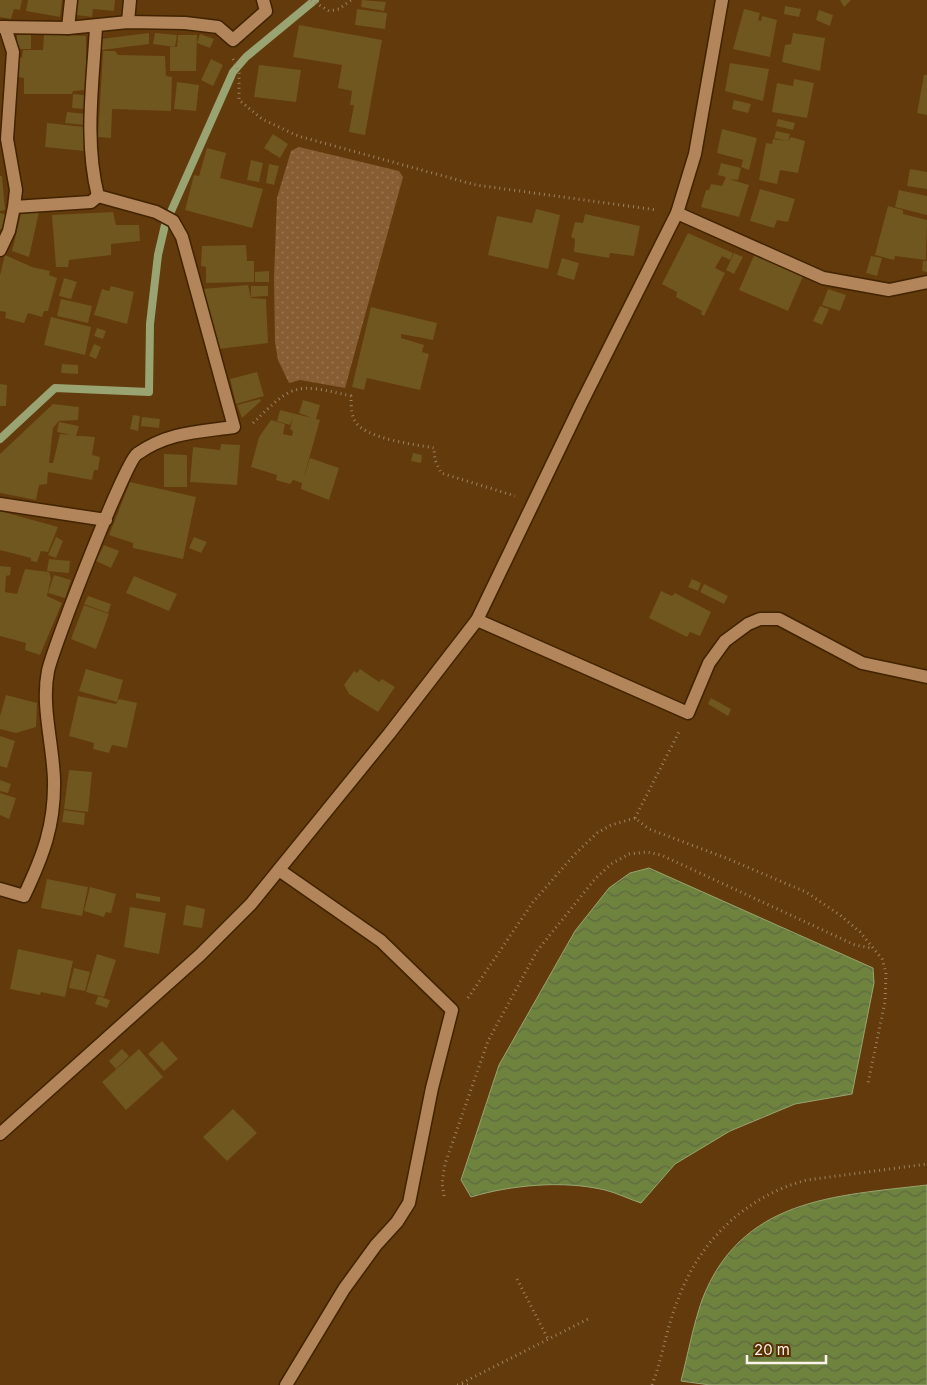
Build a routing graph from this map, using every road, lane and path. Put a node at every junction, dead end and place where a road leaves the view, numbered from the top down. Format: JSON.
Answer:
{"nodes":[{"id":1,"x":72,"y":0,"type":"edge"},
{"id":2,"x":130,"y":0,"type":"edge"},
{"id":3,"x":263,"y":0,"type":"edge"},
{"id":4,"x":311,"y":0,"type":"edge"},
{"id":5,"x":351,"y":0,"type":"edge"},
{"id":6,"x":722,"y":0,"type":"edge"},
{"id":7,"x":128,"y":22,"type":"junction"},
{"id":8,"x":3,"y":27,"type":"edge"},
{"id":9,"x":96,"y":27,"type":"junction"},
{"id":10,"x":68,"y":28,"type":"junction"},
{"id":11,"x":233,"y":57,"type":"dead end"},
{"id":12,"x":98,"y":196,"type":"junction"},
{"id":13,"x":14,"y":207,"type":"junction"},
{"id":14,"x":677,"y":213,"type":"junction"},
{"id":15,"x":0,"y":250,"type":"edge"},
{"id":16,"x":927,"y":282,"type":"edge"},
{"id":17,"x":234,"y":427,"type":"junction"},
{"id":18,"x":533,"y":502,"type":"junction"},
{"id":19,"x":0,"y":504,"type":"edge"},
{"id":20,"x":106,"y":520,"type":"junction"},
{"id":21,"x":477,"y":620,"type":"junction"},
{"id":22,"x":927,"y":677,"type":"edge"},
{"id":23,"x":688,"y":713,"type":"junction"},
{"id":24,"x":635,"y":818,"type":"junction"},
{"id":25,"x":278,"y":870,"type":"junction"},
{"id":26,"x":0,"y":889,"type":"edge"},
{"id":27,"x":872,"y":948,"type":"junction"},
{"id":28,"x":452,"y":1010,"type":"junction"},
{"id":29,"x":868,"y":1083,"type":"dead end"},
{"id":30,"x":0,"y":1134,"type":"edge"},
{"id":31,"x":927,"y":1164,"type":"edge"},
{"id":32,"x":444,"y":1196,"type":"dead end"},
{"id":33,"x":517,"y":1279,"type":"dead end"},
{"id":34,"x":588,"y":1319,"type":"dead end"},
{"id":35,"x":548,"y":1339,"type":"junction"},
{"id":36,"x":462,"y":1383,"type":"junction"},
{"id":37,"x":286,"y":1385,"type":"edge"},
{"id":38,"x":457,"y":1385,"type":"edge"},
{"id":39,"x":470,"y":1385,"type":"edge"},
{"id":40,"x":652,"y":1385,"type":"edge"}],
"edges":[{"from":1,"to":10,"type":"street"},
{"from":2,"to":7,"type":"street"},
{"from":3,"to":7,"type":"street"},
{"from":4,"to":5,"type":"path"},
{"from":6,"to":14,"type":"street"},
{"from":7,"to":9,"type":"street"},
{"from":8,"to":10,"type":"street"},
{"from":8,"to":13,"type":"street"},
{"from":9,"to":10,"type":"street"},
{"from":9,"to":12,"type":"street"},
{"from":11,"to":14,"type":"path"},
{"from":12,"to":13,"type":"street"},
{"from":12,"to":17,"type":"street"},
{"from":13,"to":15,"type":"street"},
{"from":14,"to":16,"type":"street"},
{"from":14,"to":18,"type":"street"},
{"from":17,"to":18,"type":"path"},
{"from":17,"to":20,"type":"street"},
{"from":18,"to":21,"type":"street"},
{"from":19,"to":20,"type":"street"},
{"from":20,"to":26,"type":"street"},
{"from":21,"to":23,"type":"street"},
{"from":21,"to":25,"type":"street"},
{"from":22,"to":23,"type":"street"},
{"from":23,"to":24,"type":"path"},
{"from":24,"to":27,"type":"path"},
{"from":24,"to":28,"type":"path"},
{"from":25,"to":28,"type":"street"},
{"from":25,"to":30,"type":"street"},
{"from":27,"to":29,"type":"path"},
{"from":27,"to":32,"type":"path"},
{"from":28,"to":37,"type":"street"},
{"from":31,"to":40,"type":"path"},
{"from":33,"to":35,"type":"path"},
{"from":34,"to":35,"type":"path"},
{"from":35,"to":36,"type":"path"},
{"from":36,"to":38,"type":"path"},
{"from":36,"to":39,"type":"path"}]}
